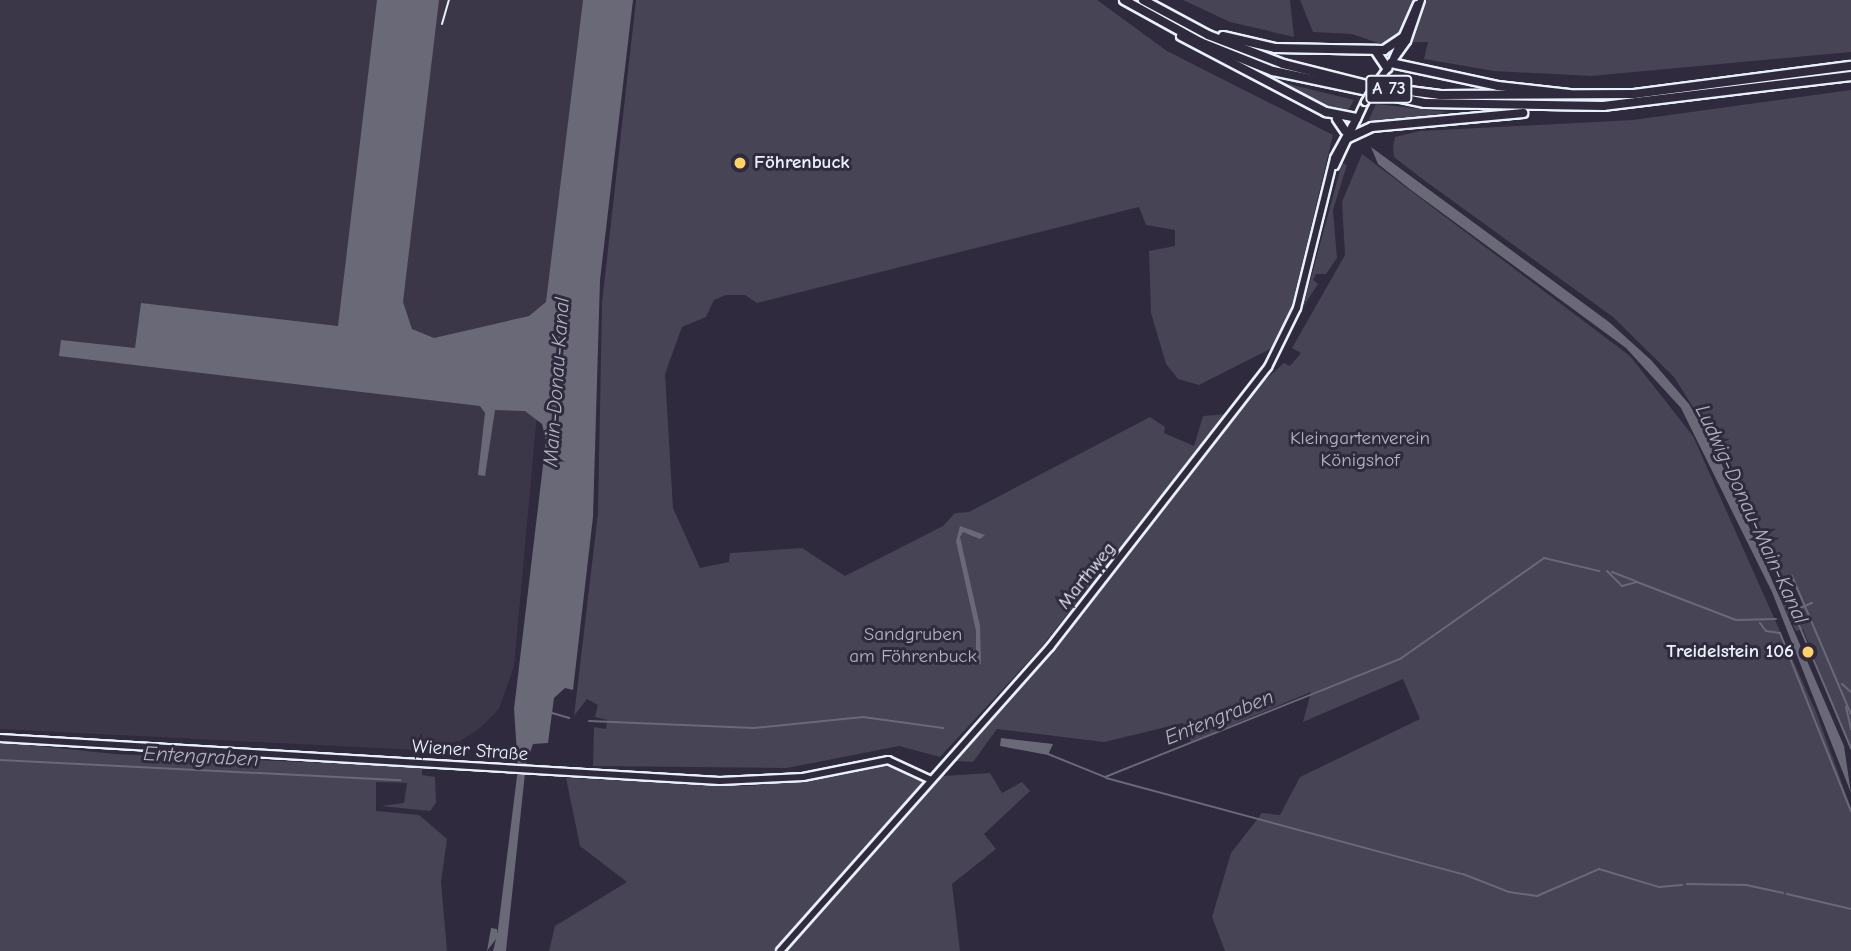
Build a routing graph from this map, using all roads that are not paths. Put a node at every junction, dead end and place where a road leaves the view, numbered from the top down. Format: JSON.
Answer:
{"nodes":[{"id":1,"x":1124,"y":0,"type":"edge"},
{"id":2,"x":1143,"y":0,"type":"edge"},
{"id":3,"x":1420,"y":0,"type":"edge"},
{"id":4,"x":1193,"y":28,"type":"junction"},
{"id":5,"x":1173,"y":29,"type":"junction"},
{"id":6,"x":1402,"y":38,"type":"junction"},
{"id":7,"x":1372,"y":49,"type":"junction"},
{"id":8,"x":1402,"y":50,"type":"junction"},
{"id":9,"x":1389,"y":65,"type":"junction"},
{"id":10,"x":1414,"y":65,"type":"junction"},
{"id":11,"x":1851,"y":66,"type":"edge"},
{"id":12,"x":1851,"y":76,"type":"edge"},
{"id":13,"x":1594,"y":97,"type":"junction"},
{"id":14,"x":1549,"y":108,"type":"junction"},
{"id":15,"x":1326,"y":112,"type":"junction"},
{"id":16,"x":1358,"y":114,"type":"junction"},
{"id":17,"x":1372,"y":127,"type":"junction"},
{"id":18,"x":1345,"y":137,"type":"junction"},
{"id":19,"x":0,"y":738,"type":"edge"},
{"id":20,"x":931,"y":780,"type":"junction"},
{"id":21,"x":780,"y":951,"type":"edge"}],
"edges":[{"from":1,"to":5,"type":"highway","number":"A 73"},
{"from":2,"to":4,"type":"highway","number":"A 73"},
{"from":3,"to":6,"type":"main road"},
{"from":3,"to":8,"type":"main road"},
{"from":4,"to":7,"type":"highway","number":"A 73"},
{"from":4,"to":13,"type":"highway","number":"A 73"},
{"from":5,"to":14,"type":"highway","number":"A 73"},
{"from":5,"to":15,"type":"highway"},
{"from":6,"to":7,"type":"highway","number":"A 73"},
{"from":6,"to":9,"type":"main road"},
{"from":7,"to":9,"type":"highway","number":"A 73"},
{"from":8,"to":9,"type":"main road"},
{"from":8,"to":10,"type":"highway"},
{"from":9,"to":10,"type":"highway"},
{"from":9,"to":16,"type":"main road","name":"Marthweg","bridge":true},
{"from":10,"to":13,"type":"highway"},
{"from":11,"to":13,"type":"highway","number":"A 73"},
{"from":12,"to":14,"type":"highway","number":"A 73"},
{"from":14,"to":17,"type":"highway","number":"A 73"},
{"from":15,"to":16,"type":"highway"},
{"from":15,"to":18,"type":"highway"},
{"from":16,"to":17,"type":"highway","number":"A 73"},
{"from":16,"to":18,"type":"main road","name":"Marthweg"},
{"from":17,"to":18,"type":"highway","number":"A 73"},
{"from":18,"to":20,"type":"main road","name":"Marthweg"},
{"from":19,"to":20,"type":"main road","name":"Wiener Straße"},
{"from":20,"to":21,"type":"main road","name":"Marthweg"}]}
